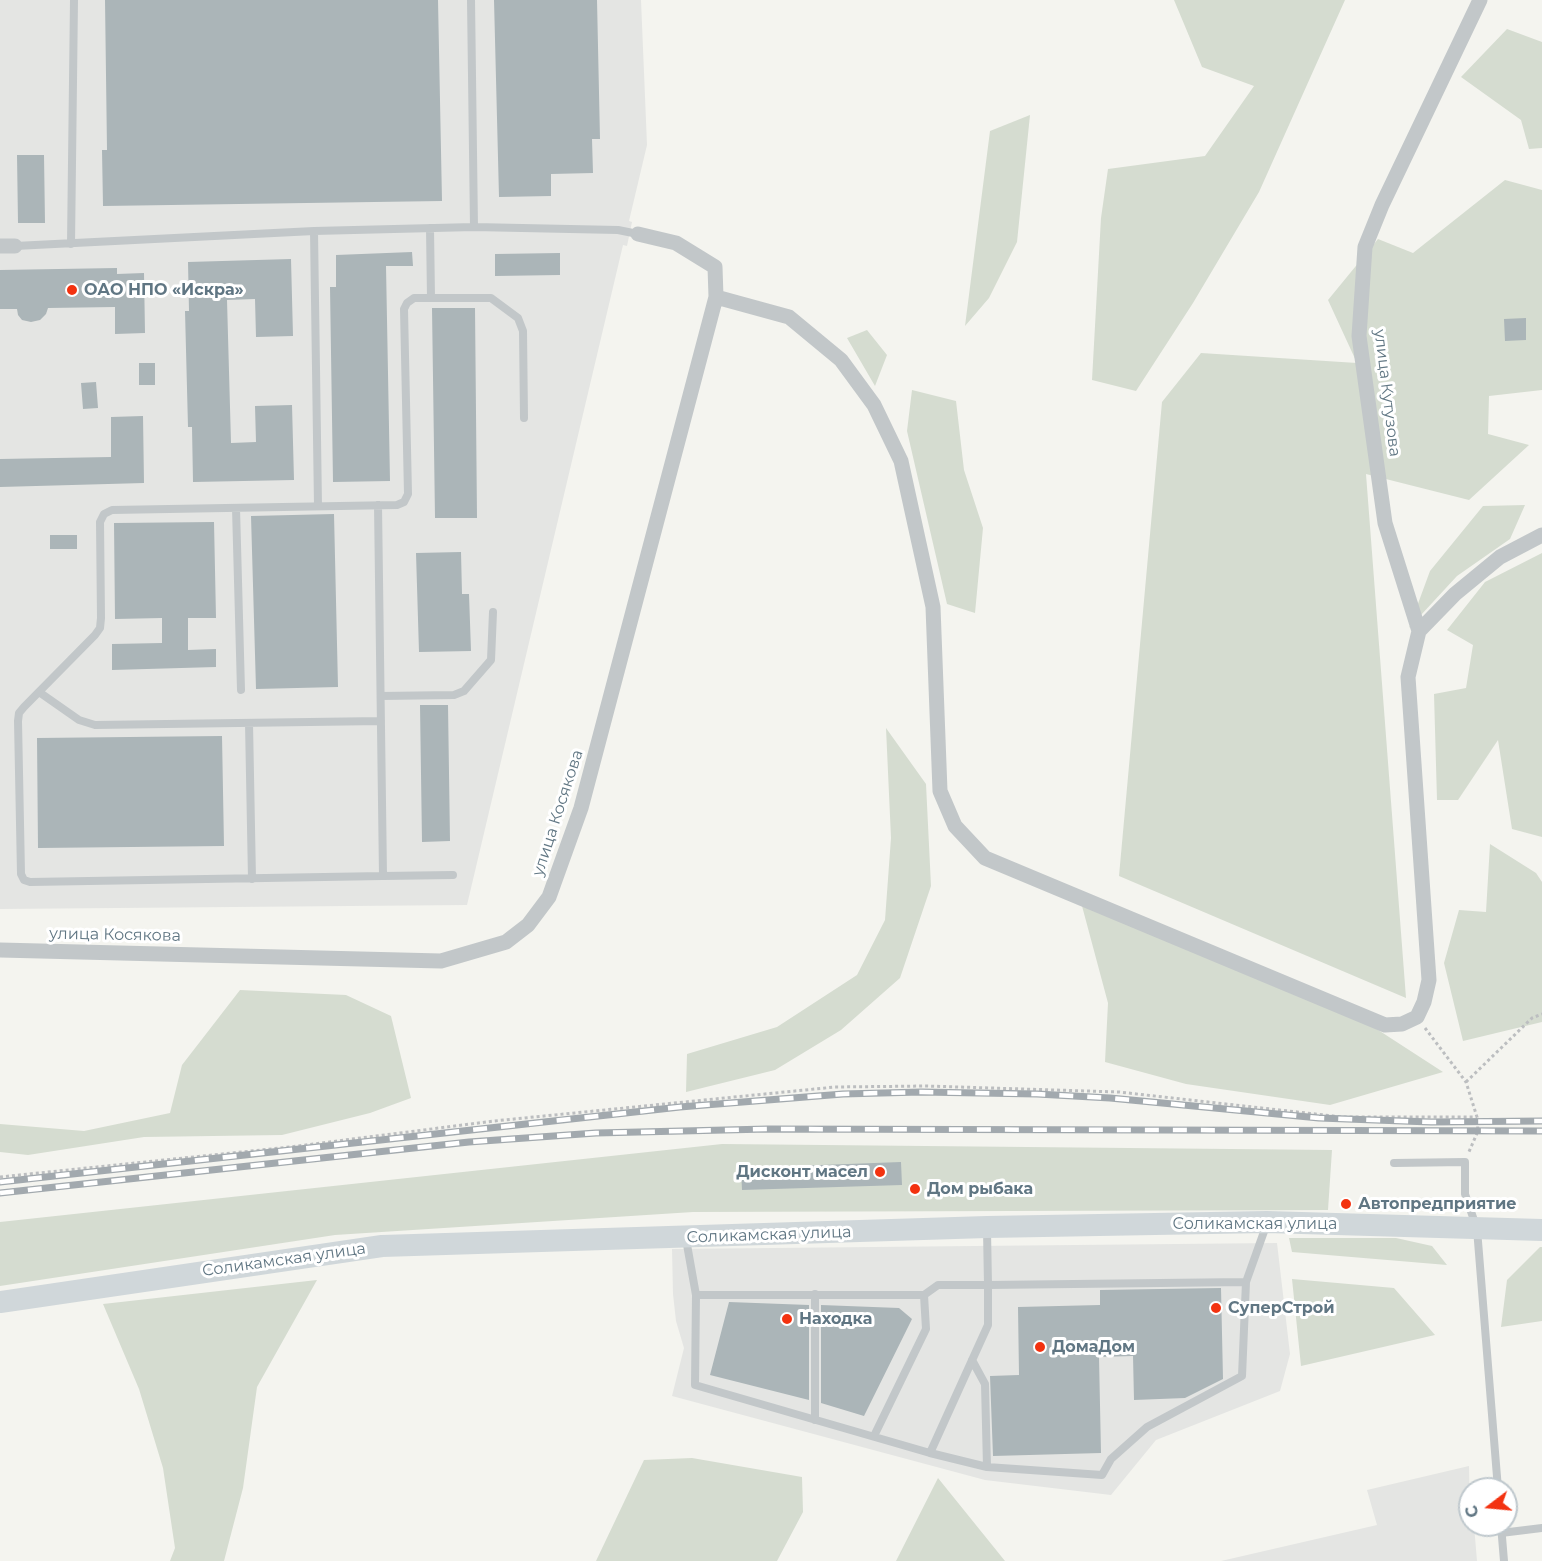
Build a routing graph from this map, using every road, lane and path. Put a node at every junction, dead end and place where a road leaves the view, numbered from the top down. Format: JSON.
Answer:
{"nodes":[{"id":1,"x":74,"y":0,"type":"edge"},
{"id":2,"x":471,"y":0,"type":"edge"},
{"id":3,"x":1480,"y":0,"type":"edge"},
{"id":4,"x":474,"y":227,"type":"junction"},
{"id":5,"x":430,"y":228,"type":"junction"},
{"id":6,"x":314,"y":231,"type":"junction"},
{"id":7,"x":638,"y":234,"type":"joint"},
{"id":8,"x":71,"y":244,"type":"junction"},
{"id":9,"x":8,"y":246,"type":"edge"},
{"id":10,"x":716,"y":297,"type":"junction"},
{"id":11,"x":431,"y":298,"type":"junction"},
{"id":12,"x":524,"y":418,"type":"dead end"},
{"id":13,"x":378,"y":505,"type":"junction"},
{"id":14,"x":318,"y":506,"type":"junction"},
{"id":15,"x":236,"y":508,"type":"junction"},
{"id":16,"x":1542,"y":535,"type":"edge"},
{"id":17,"x":493,"y":612,"type":"dead end"},
{"id":18,"x":1419,"y":631,"type":"junction"},
{"id":19,"x":241,"y":690,"type":"dead end"},
{"id":20,"x":39,"y":692,"type":"junction"},
{"id":21,"x":381,"y":696,"type":"junction"},
{"id":22,"x":381,"y":721,"type":"junction"},
{"id":23,"x":249,"y":723,"type":"junction"},
{"id":24,"x":453,"y":875,"type":"dead end"},
{"id":25,"x":383,"y":876,"type":"junction"},
{"id":26,"x":252,"y":879,"type":"junction"},
{"id":27,"x":0,"y":950,"type":"edge"},
{"id":28,"x":1542,"y":1014,"type":"edge"},
{"id":29,"x":1417,"y":1017,"type":"junction"},
{"id":30,"x":1466,"y":1082,"type":"junction"},
{"id":31,"x":1477,"y":1117,"type":"junction"},
{"id":32,"x":1465,"y":1162,"type":"junction"},
{"id":33,"x":1394,"y":1163,"type":"dead end"},
{"id":34,"x":0,"y":1177,"type":"edge"},
{"id":35,"x":1267,"y":1222,"type":"junction"},
{"id":36,"x":987,"y":1227,"type":"junction"},
{"id":37,"x":1477,"y":1229,"type":"junction"},
{"id":38,"x":1542,"y":1230,"type":"edge"},
{"id":39,"x":685,"y":1238,"type":"junction"},
{"id":40,"x":1246,"y":1282,"type":"junction"},
{"id":41,"x":987,"y":1285,"type":"junction"},
{"id":42,"x":815,"y":1294,"type":"junction"},
{"id":43,"x":696,"y":1295,"type":"junction"},
{"id":44,"x":924,"y":1295,"type":"junction"},
{"id":45,"x":0,"y":1302,"type":"edge"},
{"id":46,"x":972,"y":1360,"type":"junction"},
{"id":47,"x":815,"y":1420,"type":"junction"},
{"id":48,"x":874,"y":1436,"type":"junction"},
{"id":49,"x":930,"y":1453,"type":"junction"},
{"id":50,"x":987,"y":1467,"type":"junction"},
{"id":51,"x":1497,"y":1477,"type":"edge"},
{"id":52,"x":1542,"y":1528,"type":"edge"},
{"id":53,"x":1518,"y":1529,"type":"edge"},
{"id":54,"x":1502,"y":1537,"type":"edge"},
{"id":55,"x":1504,"y":1561,"type":"edge"}],
"edges":[{"from":1,"to":8,"type":"lane"},
{"from":2,"to":4,"type":"lane"},
{"from":3,"to":18,"type":"street","name":"улица Кутузова"},
{"from":4,"to":5,"type":"lane"},
{"from":4,"to":7,"type":"lane"},
{"from":5,"to":6,"type":"lane"},
{"from":5,"to":11,"type":"lane"},
{"from":6,"to":8,"type":"lane"},
{"from":6,"to":14,"type":"lane"},
{"from":7,"to":10,"type":"street","name":"улица Косякова"},
{"from":8,"to":9,"type":"lane"},
{"from":10,"to":27,"type":"street","name":"улица Косякова"},
{"from":10,"to":29,"type":"street"},
{"from":11,"to":12,"type":"lane"},
{"from":11,"to":13,"type":"lane"},
{"from":13,"to":14,"type":"lane"},
{"from":13,"to":21,"type":"lane"},
{"from":14,"to":15,"type":"lane"},
{"from":15,"to":19,"type":"lane"},
{"from":15,"to":20,"type":"lane"},
{"from":16,"to":18,"type":"street"},
{"from":17,"to":21,"type":"lane"},
{"from":18,"to":29,"type":"street"},
{"from":20,"to":23,"type":"lane"},
{"from":20,"to":26,"type":"lane"},
{"from":21,"to":22,"type":"lane"},
{"from":22,"to":23,"type":"lane"},
{"from":22,"to":25,"type":"lane"},
{"from":23,"to":26,"type":"lane"},
{"from":24,"to":25,"type":"lane"},
{"from":25,"to":26,"type":"lane"},
{"from":28,"to":30,"type":"path"},
{"from":29,"to":30,"type":"path"},
{"from":30,"to":31,"type":"path"},
{"from":31,"to":32,"type":"path"},
{"from":31,"to":34,"type":"path"},
{"from":32,"to":33,"type":"lane"},
{"from":32,"to":37,"type":"lane"},
{"from":35,"to":36,"type":"main road","name":"Соликамская улица"},
{"from":35,"to":37,"type":"main road","name":"Соликамская улица"},
{"from":35,"to":40,"type":"lane"},
{"from":36,"to":39,"type":"main road","name":"Соликамская улица"},
{"from":36,"to":41,"type":"lane"},
{"from":37,"to":38,"type":"main road","name":"Соликамская улица"},
{"from":37,"to":51,"type":"lane"},
{"from":39,"to":43,"type":"lane"},
{"from":39,"to":45,"type":"main road","name":"Соликамская улица"},
{"from":40,"to":41,"type":"lane"},
{"from":40,"to":50,"type":"lane"},
{"from":41,"to":44,"type":"lane"},
{"from":41,"to":46,"type":"lane"},
{"from":42,"to":43,"type":"lane"},
{"from":42,"to":44,"type":"lane"},
{"from":42,"to":47,"type":"lane"},
{"from":43,"to":47,"type":"lane"},
{"from":44,"to":48,"type":"lane"},
{"from":46,"to":49,"type":"lane"},
{"from":46,"to":50,"type":"lane"},
{"from":47,"to":48,"type":"lane"},
{"from":48,"to":49,"type":"lane"},
{"from":49,"to":50,"type":"lane"},
{"from":52,"to":53,"type":"lane"},
{"from":54,"to":55,"type":"lane"}]}
